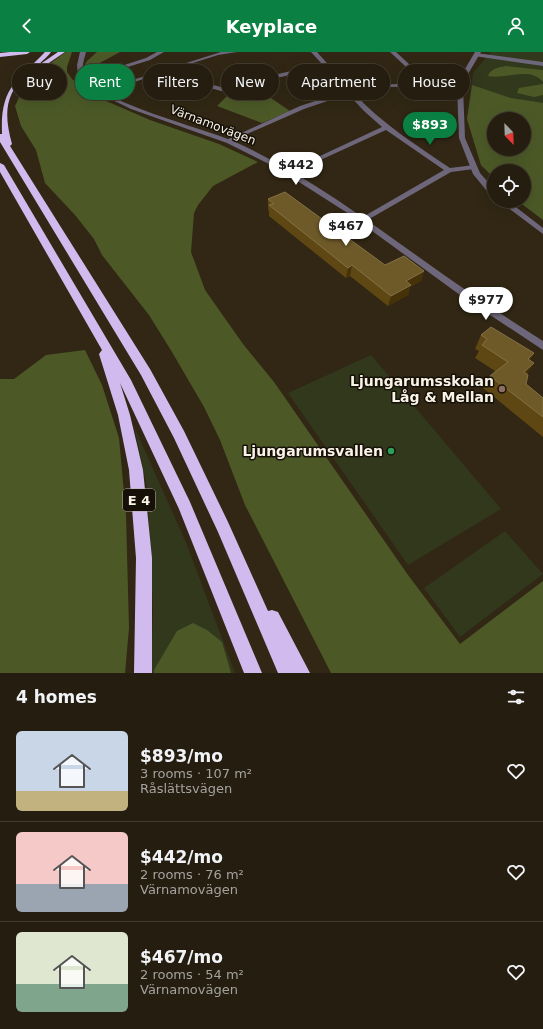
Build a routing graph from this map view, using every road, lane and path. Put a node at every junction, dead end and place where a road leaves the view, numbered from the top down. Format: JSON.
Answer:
{"nodes":[{"id":1,"x":27,"y":52,"type":"edge"},
{"id":2,"x":48,"y":52,"type":"edge"},
{"id":3,"x":62,"y":52,"type":"edge"},
{"id":4,"x":83,"y":52,"type":"edge"},
{"id":5,"x":91,"y":52,"type":"edge"},
{"id":6,"x":161,"y":52,"type":"edge"},
{"id":7,"x":234,"y":52,"type":"edge"},
{"id":8,"x":314,"y":52,"type":"edge"},
{"id":9,"x":393,"y":52,"type":"edge"},
{"id":10,"x":216,"y":53,"type":"edge"},
{"id":11,"x":0,"y":54,"type":"edge"},
{"id":12,"x":477,"y":54,"type":"edge"},
{"id":13,"x":80,"y":61,"type":"joint"},
{"id":14,"x":34,"y":64,"type":"edge"},
{"id":15,"x":45,"y":64,"type":"edge"},
{"id":16,"x":135,"y":64,"type":"edge"},
{"id":17,"x":184,"y":64,"type":"edge"},
{"id":18,"x":323,"y":64,"type":"edge"},
{"id":19,"x":406,"y":64,"type":"edge"},
{"id":20,"x":543,"y":64,"type":"edge"},
{"id":21,"x":470,"y":67,"type":"edge"},
{"id":22,"x":287,"y":74,"type":"edge"},
{"id":23,"x":213,"y":87,"type":"edge"},
{"id":24,"x":12,"y":88,"type":"edge"},
{"id":25,"x":116,"y":100,"type":"edge"},
{"id":26,"x":323,"y":100,"type":"edge"},
{"id":27,"x":357,"y":100,"type":"edge"},
{"id":28,"x":461,"y":100,"type":"edge"},
{"id":29,"x":386,"y":127,"type":"junction"},
{"id":30,"x":0,"y":136,"type":"edge"},
{"id":31,"x":227,"y":141,"type":"junction"},
{"id":32,"x":12,"y":157,"type":"junction"},
{"id":33,"x":0,"y":165,"type":"edge"},
{"id":34,"x":474,"y":167,"type":"junction"},
{"id":35,"x":450,"y":170,"type":"junction"},
{"id":36,"x":290,"y":172,"type":"junction"},
{"id":37,"x":487,"y":186,"type":"edge"},
{"id":38,"x":512,"y":208,"type":"edge"},
{"id":39,"x":364,"y":220,"type":"junction"},
{"id":40,"x":543,"y":232,"type":"edge"},
{"id":41,"x":98,"y":332,"type":"junction"},
{"id":42,"x":543,"y":346,"type":"edge"},
{"id":43,"x":223,"y":527,"type":"junction"},
{"id":44,"x":143,"y":673,"type":"edge"},
{"id":45,"x":253,"y":673,"type":"edge"},
{"id":46,"x":287,"y":673,"type":"edge"},
{"id":47,"x":301,"y":673,"type":"edge"}],
"edges":[{"from":1,"to":11,"type":"highway"},
{"from":2,"to":14,"type":"highway"},
{"from":3,"to":15,"type":"highway"},
{"from":4,"to":13,"type":"street"},
{"from":5,"to":13,"type":"street"},
{"from":6,"to":16,"type":"street"},
{"from":7,"to":10,"type":"street"},
{"from":8,"to":18,"type":"street"},
{"from":9,"to":19,"type":"street"},
{"from":10,"to":17,"type":"street"},
{"from":12,"to":20,"type":"street"},
{"from":12,"to":21,"type":"street"},
{"from":22,"to":23,"type":"street"},
{"from":24,"to":32,"type":"highway"},
{"from":25,"to":31,"type":"street","name":"Värnamovägen"},
{"from":26,"to":31,"type":"street"},
{"from":27,"to":29,"type":"street"},
{"from":28,"to":34,"type":"street"},
{"from":29,"to":35,"type":"street"},
{"from":29,"to":36,"type":"street"},
{"from":30,"to":32,"type":"highway"},
{"from":31,"to":36,"type":"street","name":"Värnamovägen"},
{"from":32,"to":43,"type":"highway"},
{"from":33,"to":41,"type":"highway","number":"E 4"},
{"from":34,"to":35,"type":"street"},
{"from":34,"to":37,"type":"street"},
{"from":35,"to":39,"type":"street"},
{"from":36,"to":39,"type":"street","name":"Värnamovägen"},
{"from":38,"to":40,"type":"street"},
{"from":39,"to":42,"type":"street","name":"Värnamovägen"},
{"from":41,"to":44,"type":"highway","number":"E 4"},
{"from":41,"to":45,"type":"highway"},
{"from":43,"to":46,"type":"highway"},
{"from":43,"to":47,"type":"highway"}]}
